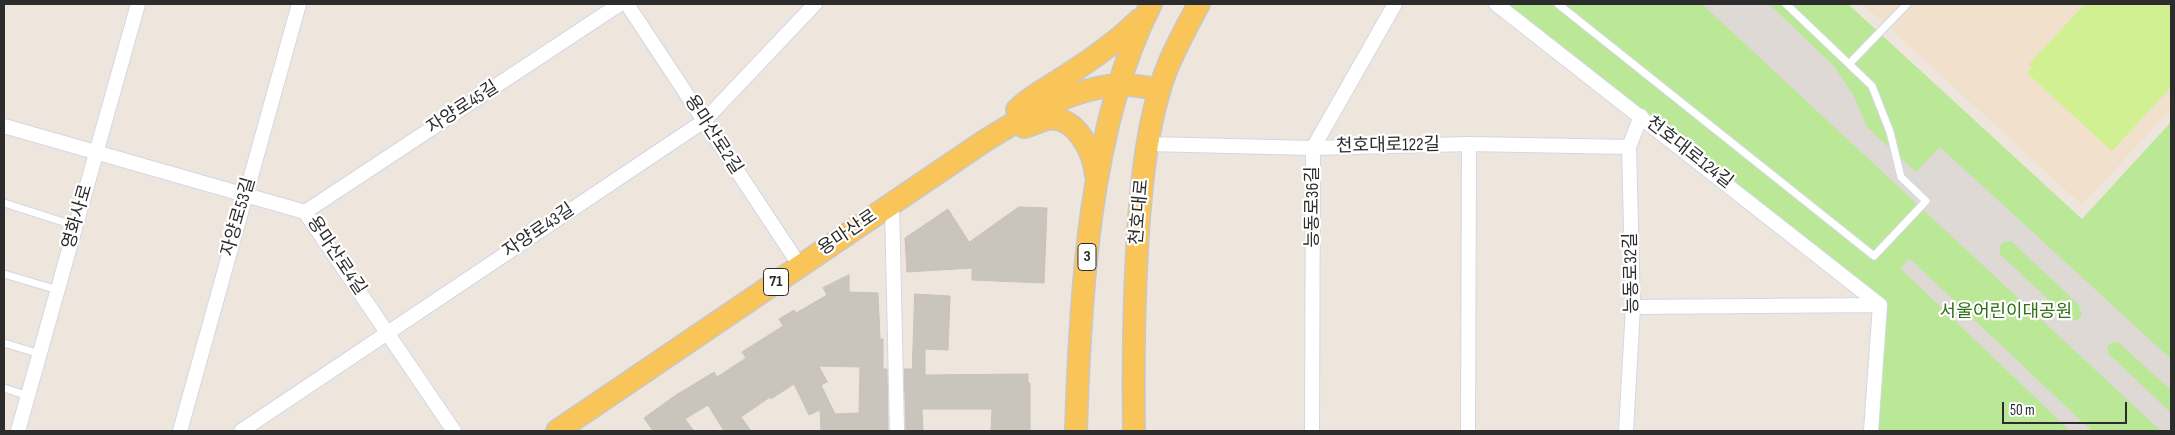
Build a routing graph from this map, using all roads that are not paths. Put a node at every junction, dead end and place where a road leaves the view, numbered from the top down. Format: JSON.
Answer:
{"nodes":[{"id":1,"x":138,"y":4,"type":"edge"},
{"id":2,"x":299,"y":4,"type":"edge"},
{"id":3,"x":620,"y":4,"type":"edge"},
{"id":4,"x":627,"y":4,"type":"edge"},
{"id":5,"x":815,"y":4,"type":"edge"},
{"id":6,"x":1199,"y":4,"type":"edge"},
{"id":7,"x":1395,"y":4,"type":"edge"},
{"id":8,"x":1496,"y":4,"type":"edge"},
{"id":9,"x":1558,"y":4,"type":"edge"},
{"id":10,"x":1786,"y":4,"type":"edge"},
{"id":11,"x":1907,"y":4,"type":"edge"},
{"id":12,"x":1149,"y":8,"type":"edge"},
{"id":13,"x":1849,"y":64,"type":"junction"},
{"id":14,"x":1118,"y":85,"type":"junction"},
{"id":15,"x":1160,"y":89,"type":"junction"},
{"id":16,"x":1641,"y":116,"type":"junction"},
{"id":17,"x":704,"y":121,"type":"junction"},
{"id":18,"x":4,"y":126,"type":"edge"},
{"id":19,"x":995,"y":135,"type":"junction"},
{"id":20,"x":1147,"y":144,"type":"junction"},
{"id":21,"x":1469,"y":144,"type":"junction"},
{"id":22,"x":1629,"y":147,"type":"junction"},
{"id":23,"x":1313,"y":148,"type":"junction"},
{"id":24,"x":96,"y":152,"type":"junction"},
{"id":25,"x":1097,"y":182,"type":"junction"},
{"id":26,"x":246,"y":194,"type":"junction"},
{"id":27,"x":4,"y":203,"type":"edge"},
{"id":28,"x":892,"y":204,"type":"junction"},
{"id":29,"x":305,"y":212,"type":"junction"},
{"id":30,"x":76,"y":226,"type":"junction"},
{"id":31,"x":800,"y":266,"type":"junction"},
{"id":32,"x":4,"y":274,"type":"edge"},
{"id":33,"x":58,"y":290,"type":"junction"},
{"id":34,"x":1880,"y":305,"type":"junction"},
{"id":35,"x":1633,"y":307,"type":"junction"},
{"id":36,"x":388,"y":333,"type":"junction"},
{"id":37,"x":4,"y":343,"type":"edge"},
{"id":38,"x":40,"y":354,"type":"junction"},
{"id":39,"x":4,"y":388,"type":"edge"},
{"id":40,"x":28,"y":396,"type":"junction"},
{"id":41,"x":18,"y":431,"type":"edge"},
{"id":42,"x":180,"y":431,"type":"edge"},
{"id":43,"x":241,"y":431,"type":"edge"},
{"id":44,"x":454,"y":431,"type":"edge"},
{"id":45,"x":557,"y":431,"type":"edge"},
{"id":46,"x":897,"y":431,"type":"edge"},
{"id":47,"x":1076,"y":431,"type":"edge"},
{"id":48,"x":1134,"y":431,"type":"edge"},
{"id":49,"x":1312,"y":431,"type":"edge"},
{"id":50,"x":1468,"y":431,"type":"edge"},
{"id":51,"x":1626,"y":431,"type":"edge"},
{"id":52,"x":1871,"y":431,"type":"edge"}],
"edges":[{"from":1,"to":24,"type":"street","name":"영화사로"},
{"from":2,"to":26,"type":"street","name":"자양로53길"},
{"from":3,"to":29,"type":"street","name":"자양로45길"},
{"from":4,"to":17,"type":"street","name":"용마산로2길"},
{"from":5,"to":17,"type":"street","name":"자양로43길"},
{"from":6,"to":15,"type":"main road","name":"천호대로"},
{"from":7,"to":23,"type":"street","name":"능동로36길"},
{"from":8,"to":16,"type":"street","name":"천호대로124길"},
{"from":9,"to":13,"type":"lane"},
{"from":10,"to":13,"type":"lane"},
{"from":11,"to":13,"type":"lane"},
{"from":12,"to":14,"type":"main road","number":"3"},
{"from":12,"to":19,"type":"main road"},
{"from":14,"to":15,"type":"main road","name":"용마산로","number":"71"},
{"from":14,"to":19,"type":"main road","name":"용마산로","number":"71"},
{"from":14,"to":25,"type":"main road","number":"3"},
{"from":15,"to":20,"type":"main road","name":"천호대로"},
{"from":16,"to":22,"type":"street","name":"능동로32길"},
{"from":16,"to":34,"type":"street","name":"천호대로124길"},
{"from":17,"to":31,"type":"street","name":"용마산로2길"},
{"from":17,"to":36,"type":"street","name":"자양로43길"},
{"from":18,"to":24,"type":"street","name":"용마산로4길"},
{"from":19,"to":25,"type":"main road"},
{"from":19,"to":28,"type":"main road","name":"용마산로","number":"71"},
{"from":20,"to":23,"type":"street","name":"천호대로122길"},
{"from":20,"to":48,"type":"main road","name":"천호대로"},
{"from":21,"to":22,"type":"street","name":"천호대로122길"},
{"from":21,"to":23,"type":"street","name":"천호대로122길"},
{"from":21,"to":50,"type":"street"},
{"from":22,"to":35,"type":"street","name":"능동로32길"},
{"from":23,"to":49,"type":"street","name":"능동로36길"},
{"from":24,"to":26,"type":"street","name":"용마산로4길"},
{"from":24,"to":30,"type":"street","name":"영화사로"},
{"from":25,"to":47,"type":"main road","number":"3"},
{"from":26,"to":29,"type":"street","name":"용마산로4길"},
{"from":26,"to":42,"type":"street","name":"자양로53길"},
{"from":27,"to":30,"type":"lane"},
{"from":28,"to":31,"type":"main road","name":"용마산로","number":"71"},
{"from":28,"to":46,"type":"street"},
{"from":29,"to":36,"type":"street","name":"용마산로4길"},
{"from":30,"to":33,"type":"street","name":"영화사로"},
{"from":31,"to":45,"type":"main road","name":"용마산로","number":"71"},
{"from":32,"to":33,"type":"lane"},
{"from":33,"to":38,"type":"street","name":"영화사로"},
{"from":34,"to":35,"type":"street"},
{"from":34,"to":52,"type":"street"},
{"from":35,"to":51,"type":"street","name":"능동로32길"},
{"from":36,"to":43,"type":"street","name":"자양로43길"},
{"from":36,"to":44,"type":"street","name":"용마산로4길"},
{"from":37,"to":38,"type":"lane"},
{"from":38,"to":40,"type":"street","name":"영화사로"},
{"from":39,"to":40,"type":"lane"},
{"from":40,"to":41,"type":"street","name":"영화사로"}]}
